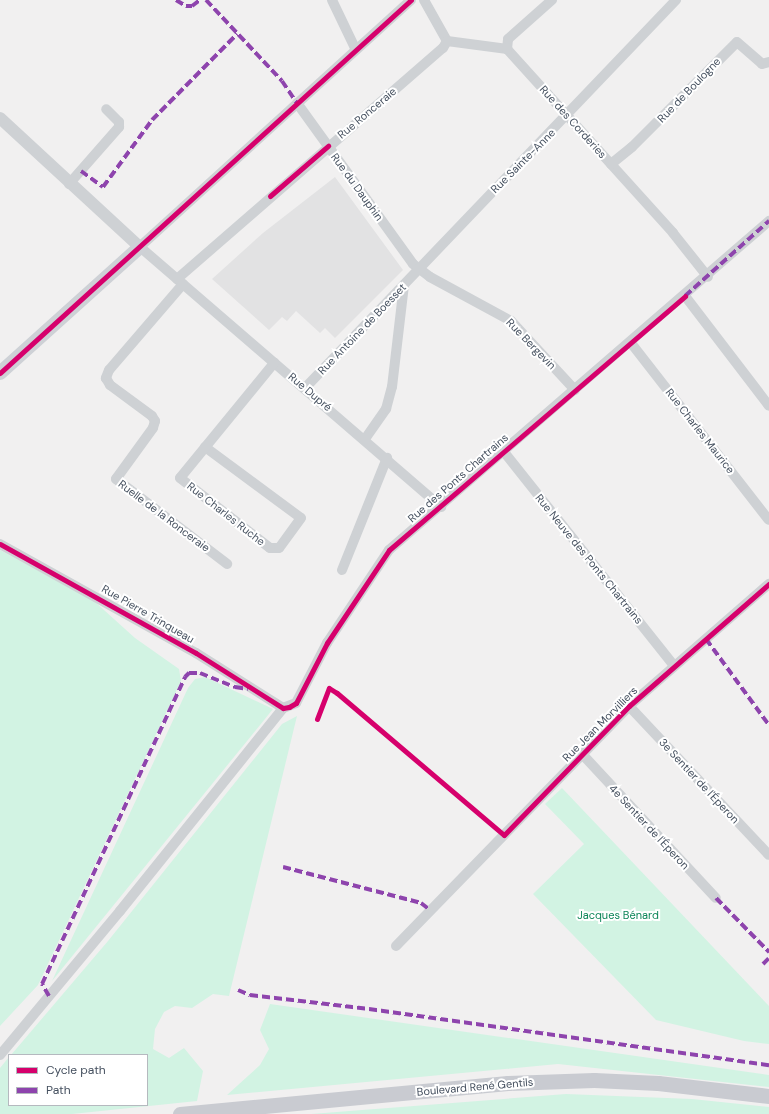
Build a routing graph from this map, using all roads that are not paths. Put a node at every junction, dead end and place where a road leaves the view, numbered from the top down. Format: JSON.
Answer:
{"nodes":[{"id":1,"x":332,"y":0,"type":"edge"},
{"id":2,"x":411,"y":0,"type":"edge"},
{"id":3,"x":424,"y":0,"type":"edge"},
{"id":4,"x":552,"y":0,"type":"edge"},
{"id":5,"x":676,"y":0,"type":"edge"},
{"id":6,"x":447,"y":41,"type":"junction"},
{"id":7,"x":507,"y":49,"type":"junction"},
{"id":8,"x":356,"y":50,"type":"junction"},
{"id":9,"x":769,"y":62,"type":"edge"},
{"id":10,"x":297,"y":103,"type":"junction"},
{"id":11,"x":106,"y":109,"type":"dead end"},
{"id":12,"x":568,"y":115,"type":"junction"},
{"id":13,"x":0,"y":118,"type":"edge"},
{"id":14,"x":328,"y":146,"type":"junction"},
{"id":15,"x":611,"y":164,"type":"junction"},
{"id":16,"x":70,"y":184,"type":"junction"},
{"id":17,"x":769,"y":221,"type":"edge"},
{"id":18,"x":140,"y":247,"type":"junction"},
{"id":19,"x":419,"y":269,"type":"junction"},
{"id":20,"x":708,"y":277,"type":"junction"},
{"id":21,"x":180,"y":282,"type":"junction"},
{"id":22,"x":404,"y":285,"type":"junction"},
{"id":23,"x":686,"y":296,"type":"junction"},
{"id":24,"x":631,"y":343,"type":"junction"},
{"id":25,"x":274,"y":363,"type":"junction"},
{"id":26,"x":0,"y":373,"type":"edge"},
{"id":27,"x":305,"y":388,"type":"junction"},
{"id":28,"x":575,"y":390,"type":"junction"},
{"id":29,"x":769,"y":406,"type":"edge"},
{"id":30,"x":365,"y":439,"type":"junction"},
{"id":31,"x":205,"y":447,"type":"junction"},
{"id":32,"x":504,"y":452,"type":"junction"},
{"id":33,"x":387,"y":458,"type":"junction"},
{"id":34,"x":441,"y":507,"type":"junction"},
{"id":35,"x":769,"y":520,"type":"edge"},
{"id":36,"x":0,"y":544,"type":"edge"},
{"id":37,"x":227,"y":564,"type":"dead end"},
{"id":38,"x":342,"y":570,"type":"dead end"},
{"id":39,"x":769,"y":584,"type":"edge"},
{"id":40,"x":674,"y":666,"type":"junction"},
{"id":41,"x":629,"y":706,"type":"junction"},
{"id":42,"x":283,"y":708,"type":"junction"},
{"id":43,"x":583,"y":755,"type":"junction"},
{"id":44,"x":769,"y":855,"type":"edge"},
{"id":45,"x":716,"y":898,"type":"dead end"},
{"id":46,"x":396,"y":946,"type":"dead end"},
{"id":47,"x":0,"y":1055,"type":"edge"},
{"id":48,"x":769,"y":1096,"type":"edge"},
{"id":49,"x":180,"y":1114,"type":"edge"}],
"edges":[{"from":1,"to":8,"type":"street"},
{"from":2,"to":8,"type":"street"},
{"from":3,"to":6,"type":"street"},
{"from":4,"to":7,"type":"street"},
{"from":5,"to":12,"type":"street","name":"Rue Sainte-Anne"},
{"from":6,"to":7,"type":"street"},
{"from":6,"to":14,"type":"street","name":"Rue Ronceraie"},
{"from":7,"to":12,"type":"street","name":"Rue des Corderies"},
{"from":8,"to":10,"type":"street"},
{"from":9,"to":15,"type":"street","name":"Rue de Boulogne"},
{"from":10,"to":14,"type":"street","name":"Rue du Dauphin"},
{"from":10,"to":18,"type":"street"},
{"from":11,"to":16,"type":"street"},
{"from":12,"to":15,"type":"street","name":"Rue des Corderies"},
{"from":12,"to":19,"type":"street","name":"Rue Sainte-Anne"},
{"from":13,"to":16,"type":"street"},
{"from":14,"to":19,"type":"street","name":"Rue du Dauphin"},
{"from":14,"to":21,"type":"street","name":"Rue Ronceraie"},
{"from":15,"to":20,"type":"street","name":"Rue des Corderies"},
{"from":16,"to":18,"type":"street"},
{"from":17,"to":20,"type":"street","name":"Rue des Ponts Chartrains"},
{"from":18,"to":21,"type":"street","name":"Rue Dupré"},
{"from":18,"to":26,"type":"main road"},
{"from":19,"to":22,"type":"street","name":"Rue Antoine de Boesset"},
{"from":19,"to":28,"type":"street","name":"Rue Bergevin"},
{"from":20,"to":23,"type":"street","name":"Rue des Ponts Chartrains"},
{"from":21,"to":25,"type":"street","name":"Rue Dupré"},
{"from":21,"to":37,"type":"street","name":"Ruelle de la Ronceraie"},
{"from":22,"to":27,"type":"street","name":"Rue Antoine de Boesset"},
{"from":22,"to":30,"type":"street"},
{"from":23,"to":24,"type":"street","name":"Rue des Ponts Chartrains"},
{"from":23,"to":29,"type":"street"},
{"from":24,"to":28,"type":"street","name":"Rue des Ponts Chartrains"},
{"from":24,"to":35,"type":"street","name":"Rue Charles Maurice"},
{"from":25,"to":27,"type":"street","name":"Rue Dupré"},
{"from":25,"to":31,"type":"street","name":"Rue Charles Ruche"},
{"from":27,"to":30,"type":"street","name":"Rue Dupré"},
{"from":28,"to":32,"type":"street","name":"Rue des Ponts Chartrains"},
{"from":30,"to":33,"type":"street","name":"Rue Dupré"},
{"from":31,"to":31,"type":"street","name":"Rue Charles Ruche"},
{"from":32,"to":34,"type":"street","name":"Rue des Ponts Chartrains"},
{"from":32,"to":40,"type":"street","name":"Rue Neuve des Ponts Chartrains"},
{"from":33,"to":34,"type":"street","name":"Rue Dupré"},
{"from":33,"to":38,"type":"street"},
{"from":34,"to":42,"type":"street","name":"Rue des Ponts Chartrains"},
{"from":36,"to":42,"type":"street","name":"Rue Pierre Trinqueau"},
{"from":39,"to":40,"type":"street","name":"Rue Jean Morvilliers"},
{"from":40,"to":41,"type":"street","name":"Rue Jean Morvilliers"},
{"from":41,"to":43,"type":"street","name":"Rue Jean Morvilliers"},
{"from":41,"to":44,"type":"street","name":"3e Sentier de l'Éperon"},
{"from":42,"to":47,"type":"street","name":"Rue des Ponts Chartrains"},
{"from":43,"to":45,"type":"street","name":"4e Sentier de l'Éperon"},
{"from":43,"to":46,"type":"street","name":"Rue Jean Morvilliers"},
{"from":48,"to":49,"type":"main road","name":"Boulevard René Gentils"}]}
